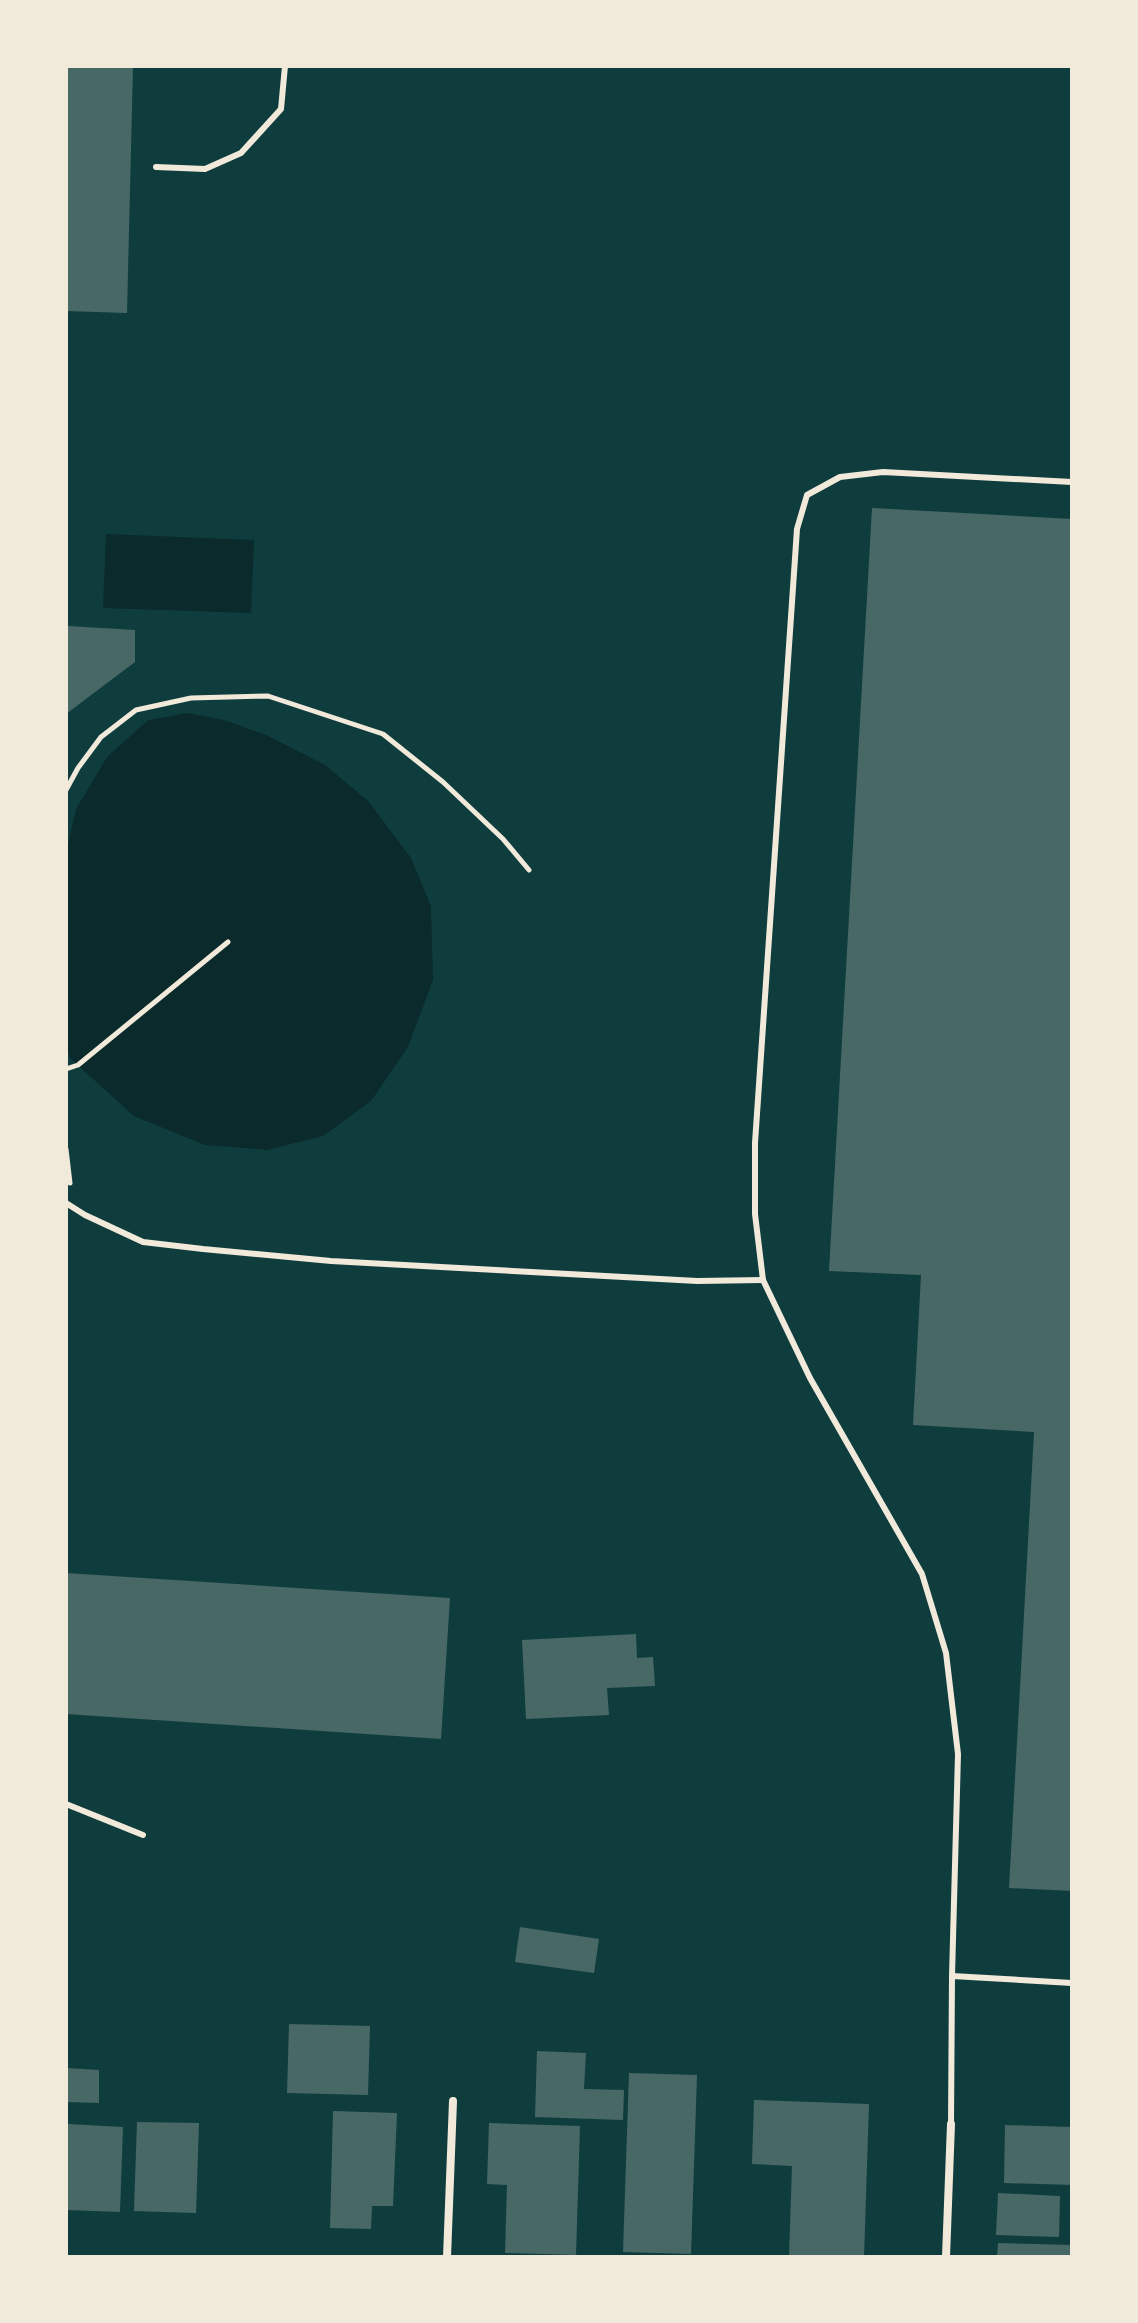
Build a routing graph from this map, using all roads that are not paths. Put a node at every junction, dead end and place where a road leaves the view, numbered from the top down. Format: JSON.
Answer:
{"nodes":[{"id":1,"x":285,"y":66,"type":"edge"},
{"id":2,"x":156,"y":167,"type":"dead end"},
{"id":3,"x":1072,"y":482,"type":"edge"},
{"id":4,"x":66,"y":1203,"type":"edge"},
{"id":5,"x":763,"y":1280,"type":"junction"},
{"id":6,"x":66,"y":1804,"type":"edge"},
{"id":7,"x":143,"y":1835,"type":"dead end"},
{"id":8,"x":952,"y":1976,"type":"junction"},
{"id":9,"x":1072,"y":1983,"type":"edge"},
{"id":10,"x":453,"y":2101,"type":"dead end"},
{"id":11,"x":951,"y":2124,"type":"joint"},
{"id":12,"x":447,"y":2257,"type":"edge"},
{"id":13,"x":946,"y":2257,"type":"edge"}],
"edges":[{"from":1,"to":2,"type":"lane"},
{"from":3,"to":5,"type":"lane"},
{"from":4,"to":5,"type":"lane"},
{"from":5,"to":8,"type":"lane"},
{"from":6,"to":7,"type":"lane"},
{"from":8,"to":9,"type":"lane"},
{"from":8,"to":11,"type":"lane"},
{"from":10,"to":12,"type":"street"},
{"from":11,"to":13,"type":"street"}]}
